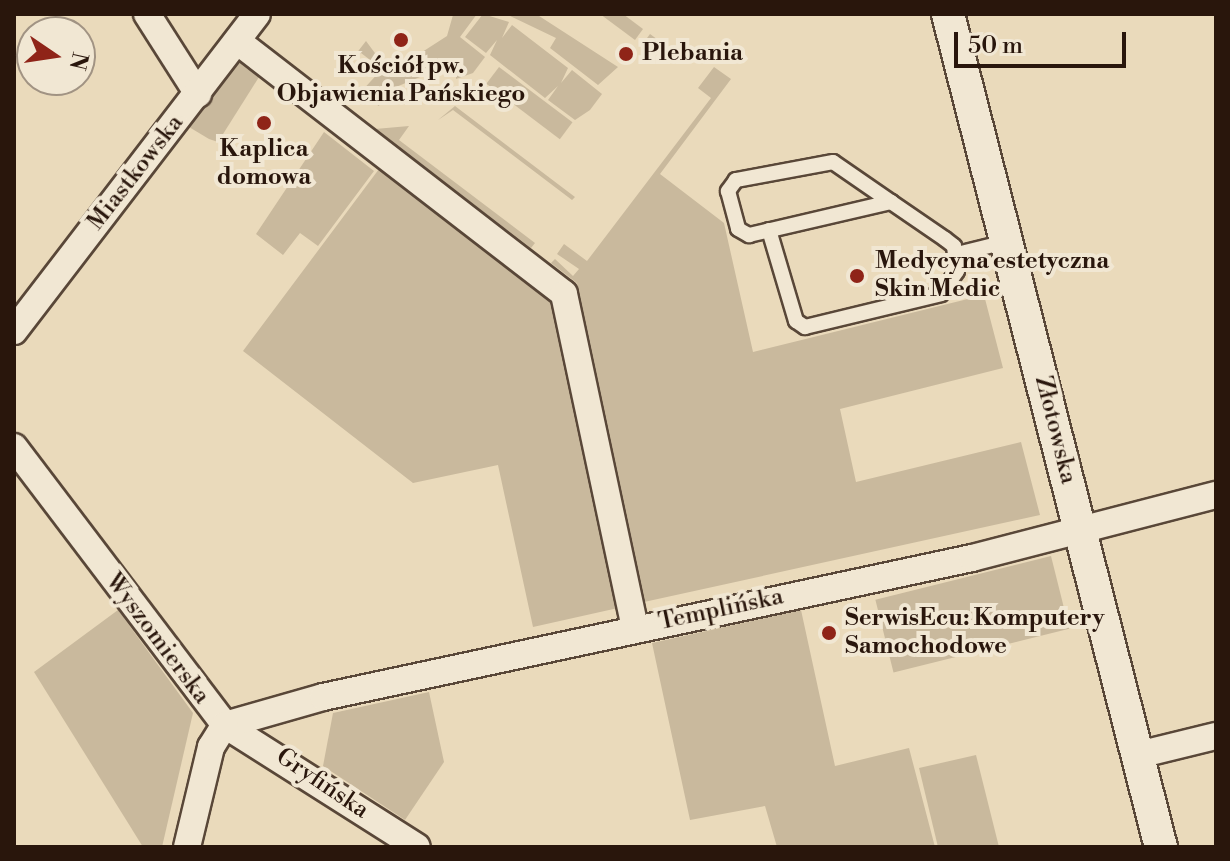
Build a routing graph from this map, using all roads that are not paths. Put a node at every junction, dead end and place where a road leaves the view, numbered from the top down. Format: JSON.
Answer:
{"nodes":[{"id":1,"x":147,"y":14,"type":"edge"},
{"id":2,"x":257,"y":14,"type":"edge"},
{"id":3,"x":948,"y":14,"type":"edge"},
{"id":4,"x":237,"y":41,"type":"junction"},
{"id":5,"x":198,"y":94,"type":"junction"},
{"id":6,"x":891,"y":202,"type":"junction"},
{"id":7,"x":769,"y":230,"type":"junction"},
{"id":8,"x":1006,"y":242,"type":"junction"},
{"id":9,"x":957,"y":254,"type":"junction"},
{"id":10,"x":14,"y":331,"type":"edge"},
{"id":11,"x":14,"y":447,"type":"edge"},
{"id":12,"x":1216,"y":495,"type":"edge"},
{"id":13,"x":1080,"y":531,"type":"junction"},
{"id":14,"x":635,"y":628,"type":"junction"},
{"id":15,"x":225,"y":725,"type":"junction"},
{"id":16,"x":1216,"y":736,"type":"edge"},
{"id":17,"x":1138,"y":755,"type":"junction"},
{"id":18,"x":187,"y":847,"type":"edge"},
{"id":19,"x":417,"y":847,"type":"edge"},
{"id":20,"x":1161,"y":847,"type":"edge"}],
"edges":[{"from":1,"to":5,"type":"street"},
{"from":2,"to":4,"type":"street","name":"Miastkowska"},
{"from":3,"to":8,"type":"street","name":"Złotowska"},
{"from":4,"to":5,"type":"street","name":"Miastkowska"},
{"from":4,"to":14,"type":"street"},
{"from":5,"to":10,"type":"street","name":"Miastkowska"},
{"from":6,"to":7,"type":"lane"},
{"from":6,"to":7,"type":"lane"},
{"from":6,"to":9,"type":"lane"},
{"from":7,"to":9,"type":"lane"},
{"from":8,"to":9,"type":"lane"},
{"from":8,"to":13,"type":"street","name":"Złotowska"},
{"from":11,"to":15,"type":"street","name":"Wyszomierska"},
{"from":12,"to":13,"type":"street","name":"Templińska"},
{"from":13,"to":14,"type":"street","name":"Templińska"},
{"from":13,"to":17,"type":"street","name":"Złotowska"},
{"from":14,"to":15,"type":"street","name":"Templińska"},
{"from":15,"to":18,"type":"street","name":"Wyszomierska"},
{"from":15,"to":19,"type":"street","name":"Gryfińska"},
{"from":16,"to":17,"type":"street"},
{"from":17,"to":20,"type":"street","name":"Złotowska"}]}
